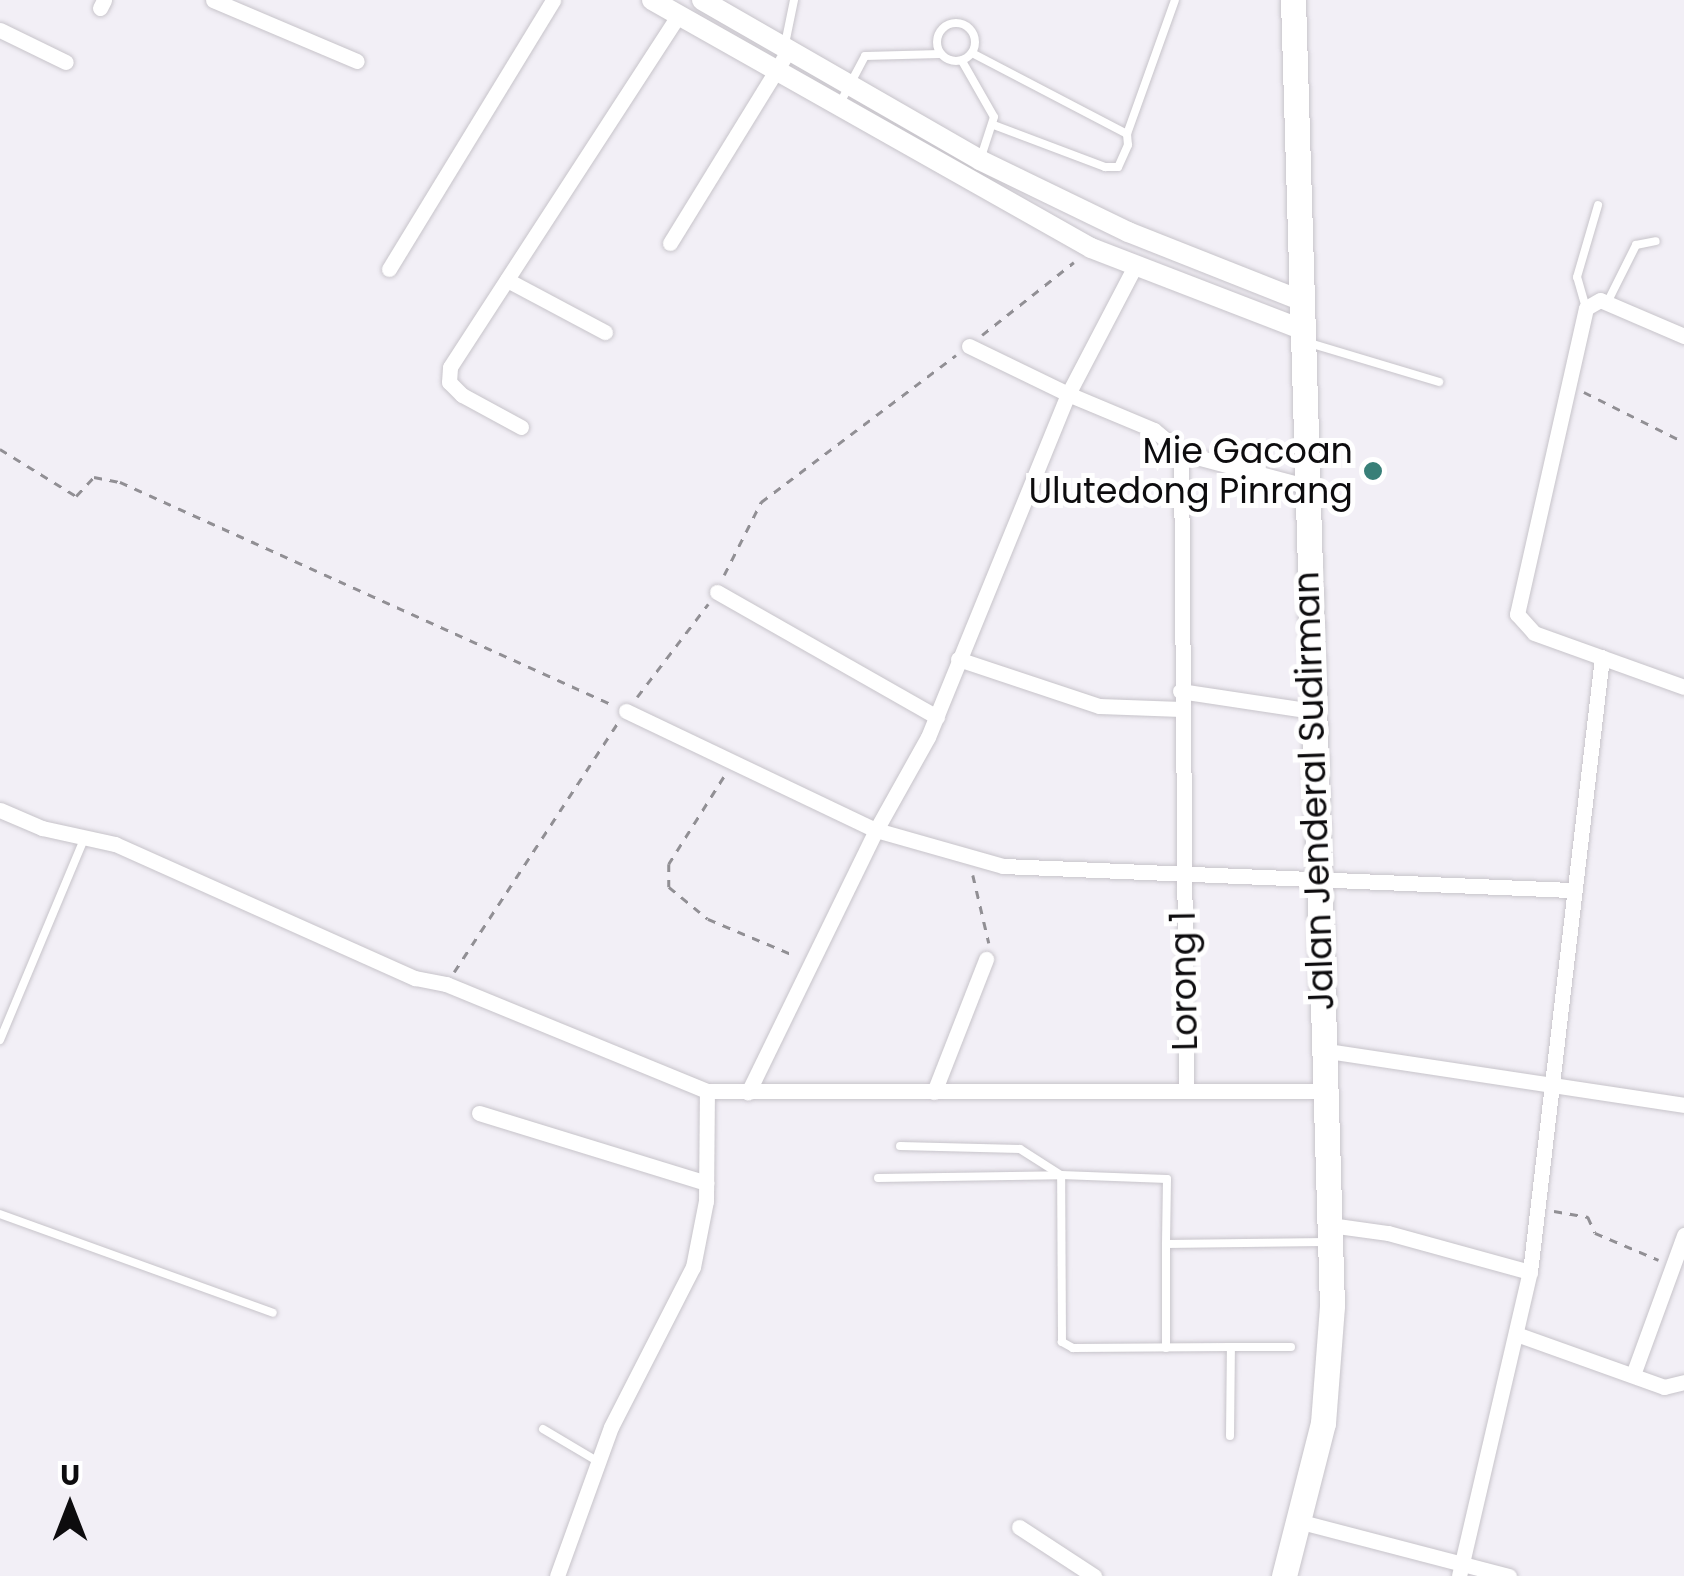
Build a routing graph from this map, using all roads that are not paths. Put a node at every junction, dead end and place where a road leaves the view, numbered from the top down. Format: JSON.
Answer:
{"nodes":[{"id":1,"x":553,"y":0,"type":"edge"},
{"id":2,"x":652,"y":0,"type":"edge"},
{"id":3,"x":702,"y":0,"type":"edge"},
{"id":4,"x":794,"y":0,"type":"edge"},
{"id":5,"x":1175,"y":0,"type":"edge"},
{"id":6,"x":1291,"y":0,"type":"edge"},
{"id":7,"x":219,"y":1,"type":"edge"},
{"id":8,"x":679,"y":14,"type":"junction"},
{"id":9,"x":0,"y":30,"type":"edge"},
{"id":10,"x":786,"y":50,"type":"junction"},
{"id":11,"x":940,"y":54,"type":"junction"},
{"id":12,"x":972,"y":54,"type":"junction"},
{"id":13,"x":358,"y":61,"type":"dead end"},
{"id":14,"x":962,"y":61,"type":"junction"},
{"id":15,"x":66,"y":62,"type":"dead end"},
{"id":16,"x":777,"y":72,"type":"junction"},
{"id":17,"x":850,"y":86,"type":"junction"},
{"id":18,"x":839,"y":106,"type":"junction"},
{"id":19,"x":994,"y":126,"type":"junction"},
{"id":20,"x":1128,"y":134,"type":"junction"},
{"id":21,"x":975,"y":169,"type":"junction"},
{"id":22,"x":1598,"y":205,"type":"dead end"},
{"id":23,"x":1656,"y":242,"type":"dead end"},
{"id":24,"x":670,"y":243,"type":"dead end"},
{"id":25,"x":1135,"y":266,"type":"junction"},
{"id":26,"x":389,"y":269,"type":"dead end"},
{"id":27,"x":507,"y":280,"type":"junction"},
{"id":28,"x":1302,"y":300,"type":"junction"},
{"id":29,"x":1607,"y":303,"type":"junction"},
{"id":30,"x":1586,"y":308,"type":"junction"},
{"id":31,"x":605,"y":332,"type":"dead end"},
{"id":32,"x":1301,"y":335,"type":"junction"},
{"id":33,"x":1684,"y":336,"type":"edge"},
{"id":34,"x":969,"y":346,"type":"dead end"},
{"id":35,"x":1439,"y":382,"type":"dead end"},
{"id":36,"x":1068,"y":394,"type":"junction"},
{"id":37,"x":521,"y":427,"type":"dead end"},
{"id":38,"x":1180,"y":453,"type":"junction"},
{"id":39,"x":1305,"y":486,"type":"junction"},
{"id":40,"x":716,"y":592,"type":"dead end"},
{"id":41,"x":1602,"y":657,"type":"junction"},
{"id":42,"x":958,"y":660,"type":"junction"},
{"id":43,"x":1684,"y":687,"type":"edge"},
{"id":44,"x":1180,"y":691,"type":"junction"},
{"id":45,"x":1180,"y":709,"type":"junction"},
{"id":46,"x":626,"y":711,"type":"road end"},
{"id":47,"x":1312,"y":711,"type":"junction"},
{"id":48,"x":937,"y":717,"type":"junction"},
{"id":49,"x":0,"y":810,"type":"edge"},
{"id":50,"x":876,"y":830,"type":"junction"},
{"id":51,"x":85,"y":837,"type":"junction"},
{"id":52,"x":1182,"y":876,"type":"junction"},
{"id":53,"x":1314,"y":879,"type":"junction"},
{"id":54,"x":1572,"y":890,"type":"junction"},
{"id":55,"x":986,"y":959,"type":"road end"},
{"id":56,"x":0,"y":1040,"type":"edge"},
{"id":57,"x":1321,"y":1050,"type":"junction"},
{"id":58,"x":1550,"y":1082,"type":"junction"},
{"id":59,"x":1186,"y":1086,"type":"junction"},
{"id":60,"x":707,"y":1091,"type":"junction"},
{"id":61,"x":748,"y":1092,"type":"junction"},
{"id":62,"x":934,"y":1092,"type":"junction"},
{"id":63,"x":1323,"y":1092,"type":"junction"},
{"id":64,"x":1684,"y":1105,"type":"edge"},
{"id":65,"x":479,"y":1113,"type":"dead end"},
{"id":66,"x":900,"y":1146,"type":"dead end"},
{"id":67,"x":1061,"y":1175,"type":"junction"},
{"id":68,"x":878,"y":1178,"type":"dead end"},
{"id":69,"x":706,"y":1183,"type":"junction"},
{"id":70,"x":0,"y":1214,"type":"edge"},
{"id":71,"x":1330,"y":1234,"type":"junction"},
{"id":72,"x":1684,"y":1235,"type":"edge"},
{"id":73,"x":1166,"y":1244,"type":"junction"},
{"id":74,"x":1530,"y":1272,"type":"junction"},
{"id":75,"x":273,"y":1313,"type":"dead end"},
{"id":76,"x":1518,"y":1334,"type":"junction"},
{"id":77,"x":1231,"y":1346,"type":"junction"},
{"id":78,"x":1291,"y":1347,"type":"dead end"},
{"id":79,"x":1166,"y":1348,"type":"junction"},
{"id":80,"x":1634,"y":1372,"type":"junction"},
{"id":81,"x":1684,"y":1382,"type":"edge"},
{"id":82,"x":543,"y":1430,"type":"dead end"},
{"id":83,"x":1230,"y":1436,"type":"dead end"},
{"id":84,"x":597,"y":1461,"type":"junction"},
{"id":85,"x":1301,"y":1522,"type":"junction"},
{"id":86,"x":1019,"y":1527,"type":"dead end"},
{"id":87,"x":1460,"y":1569,"type":"edge"},
{"id":88,"x":557,"y":1576,"type":"edge"},
{"id":89,"x":1094,"y":1576,"type":"edge"},
{"id":90,"x":1284,"y":1576,"type":"edge"},
{"id":91,"x":1509,"y":1576,"type":"edge"}],
"edges":[{"from":1,"to":26,"type":"street"},
{"from":2,"to":8,"type":"street"},
{"from":3,"to":10,"type":"street"},
{"from":4,"to":10,"type":"lane"},
{"from":5,"to":20,"type":"lane"},
{"from":6,"to":28,"type":"highway","name":"Jalan Jenderal Sudirman"},
{"from":7,"to":13,"type":"street"},
{"from":8,"to":16,"type":"street"},
{"from":8,"to":27,"type":"street"},
{"from":9,"to":15,"type":"street"},
{"from":10,"to":16,"type":"street"},
{"from":10,"to":17,"type":"street"},
{"from":11,"to":12,"type":"lane"},
{"from":11,"to":14,"type":"lane"},
{"from":11,"to":17,"type":"lane"},
{"from":12,"to":14,"type":"lane"},
{"from":12,"to":20,"type":"lane"},
{"from":14,"to":19,"type":"lane"},
{"from":16,"to":18,"type":"street"},
{"from":16,"to":24,"type":"street"},
{"from":17,"to":18,"type":"lane"},
{"from":17,"to":21,"type":"street"},
{"from":18,"to":21,"type":"street"},
{"from":19,"to":20,"type":"lane"},
{"from":19,"to":21,"type":"lane"},
{"from":21,"to":25,"type":"street"},
{"from":21,"to":28,"type":"street"},
{"from":22,"to":30,"type":"lane"},
{"from":23,"to":29,"type":"lane"},
{"from":25,"to":32,"type":"street"},
{"from":25,"to":36,"type":"street"},
{"from":27,"to":31,"type":"street"},
{"from":27,"to":37,"type":"street"},
{"from":28,"to":32,"type":"highway","name":"Jalan Jenderal Sudirman"},
{"from":29,"to":30,"type":"street"},
{"from":29,"to":33,"type":"street"},
{"from":30,"to":41,"type":"street"},
{"from":32,"to":35,"type":"lane"},
{"from":32,"to":39,"type":"highway","name":"Jalan Jenderal Sudirman"},
{"from":34,"to":36,"type":"street"},
{"from":36,"to":38,"type":"street"},
{"from":36,"to":42,"type":"street"},
{"from":38,"to":39,"type":"street"},
{"from":38,"to":44,"type":"street","name":"Lorong 1"},
{"from":39,"to":47,"type":"highway","name":"Jalan Jenderal Sudirman"},
{"from":40,"to":48,"type":"street"},
{"from":41,"to":43,"type":"street"},
{"from":41,"to":54,"type":"street"},
{"from":42,"to":45,"type":"street"},
{"from":42,"to":48,"type":"street"},
{"from":44,"to":45,"type":"street","name":"Lorong 1"},
{"from":44,"to":47,"type":"street"},
{"from":45,"to":52,"type":"street","name":"Lorong 1"},
{"from":46,"to":50,"type":"street"},
{"from":47,"to":53,"type":"highway","name":"Jalan Jenderal Sudirman"},
{"from":48,"to":50,"type":"street"},
{"from":49,"to":51,"type":"street"},
{"from":50,"to":52,"type":"street"},
{"from":50,"to":61,"type":"street"},
{"from":51,"to":56,"type":"lane"},
{"from":51,"to":60,"type":"street"},
{"from":52,"to":53,"type":"street"},
{"from":52,"to":59,"type":"street","name":"Lorong 1"},
{"from":53,"to":54,"type":"street"},
{"from":53,"to":57,"type":"highway","name":"Jalan Jenderal Sudirman"},
{"from":54,"to":58,"type":"street"},
{"from":55,"to":62,"type":"street"},
{"from":57,"to":58,"type":"street"},
{"from":57,"to":63,"type":"highway","name":"Jalan Jenderal Sudirman"},
{"from":58,"to":64,"type":"street"},
{"from":58,"to":74,"type":"street"},
{"from":59,"to":62,"type":"street"},
{"from":59,"to":63,"type":"street"},
{"from":60,"to":61,"type":"street"},
{"from":60,"to":69,"type":"street"},
{"from":61,"to":62,"type":"street"},
{"from":63,"to":71,"type":"highway","name":"Jalan Jenderal Sudirman"},
{"from":65,"to":69,"type":"street"},
{"from":66,"to":67,"type":"lane"},
{"from":67,"to":68,"type":"lane"},
{"from":67,"to":73,"type":"lane"},
{"from":67,"to":79,"type":"lane"},
{"from":69,"to":84,"type":"street"},
{"from":70,"to":75,"type":"lane"},
{"from":71,"to":73,"type":"lane"},
{"from":71,"to":74,"type":"street"},
{"from":71,"to":85,"type":"highway","name":"Jalan Jenderal Sudirman"},
{"from":72,"to":80,"type":"street"},
{"from":73,"to":79,"type":"lane"},
{"from":74,"to":76,"type":"street"},
{"from":76,"to":80,"type":"street"},
{"from":76,"to":87,"type":"street"},
{"from":77,"to":78,"type":"lane"},
{"from":77,"to":79,"type":"lane"},
{"from":77,"to":83,"type":"lane"},
{"from":80,"to":81,"type":"street"},
{"from":82,"to":84,"type":"lane"},
{"from":84,"to":88,"type":"street"},
{"from":85,"to":87,"type":"street"},
{"from":85,"to":90,"type":"highway","name":"Jalan Jenderal Sudirman"},
{"from":86,"to":89,"type":"street"},
{"from":87,"to":91,"type":"street"}]}
